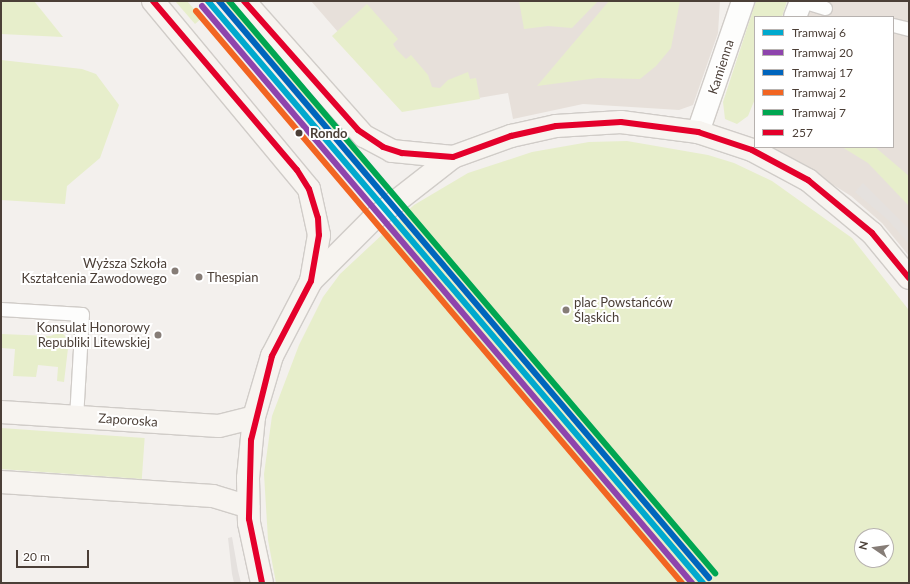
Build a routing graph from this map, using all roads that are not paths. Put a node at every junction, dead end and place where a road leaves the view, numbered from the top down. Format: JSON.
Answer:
{"nodes":[{"id":1,"x":153,"y":1,"type":"edge"},
{"id":2,"x":244,"y":1,"type":"edge"},
{"id":3,"x":743,"y":1,"type":"edge"},
{"id":4,"x":801,"y":1,"type":"edge"},
{"id":5,"x":825,"y":8,"type":"dead end"},
{"id":6,"x":795,"y":16,"type":"edge"},
{"id":7,"x":894,"y":25,"type":"edge"},
{"id":8,"x":909,"y":29,"type":"edge"},
{"id":9,"x":698,"y":132,"type":"junction"},
{"id":10,"x":754,"y":146,"type":"edge"},
{"id":11,"x":757,"y":148,"type":"edge"},
{"id":12,"x":453,"y":157,"type":"junction"},
{"id":13,"x":909,"y":278,"type":"edge"},
{"id":14,"x":311,"y":281,"type":"junction"},
{"id":15,"x":1,"y":309,"type":"edge"},
{"id":16,"x":1,"y":412,"type":"edge"},
{"id":17,"x":76,"y":417,"type":"junction"},
{"id":18,"x":254,"y":417,"type":"junction"},
{"id":19,"x":1,"y":482,"type":"edge"},
{"id":20,"x":248,"y":507,"type":"junction"},
{"id":21,"x":262,"y":583,"type":"edge"}],
"edges":[{"from":1,"to":14,"type":"main road"},
{"from":2,"to":12,"type":"main road"},
{"from":3,"to":9,"type":"street","name":"Kamienna"},
{"from":4,"to":5,"type":"lane"},
{"from":4,"to":6,"type":"street"},
{"from":7,"to":8,"type":"lane"},
{"from":9,"to":10,"type":"main road"},
{"from":9,"to":12,"type":"main road"},
{"from":11,"to":13,"type":"main road"},
{"from":12,"to":14,"type":"main road"},
{"from":14,"to":18,"type":"main road"},
{"from":15,"to":17,"type":"lane"},
{"from":16,"to":17,"type":"main road","name":"Zaporoska"},
{"from":17,"to":18,"type":"main road","name":"Zaporoska"},
{"from":18,"to":20,"type":"main road"},
{"from":19,"to":20,"type":"main road"},
{"from":20,"to":21,"type":"main road"}]}
